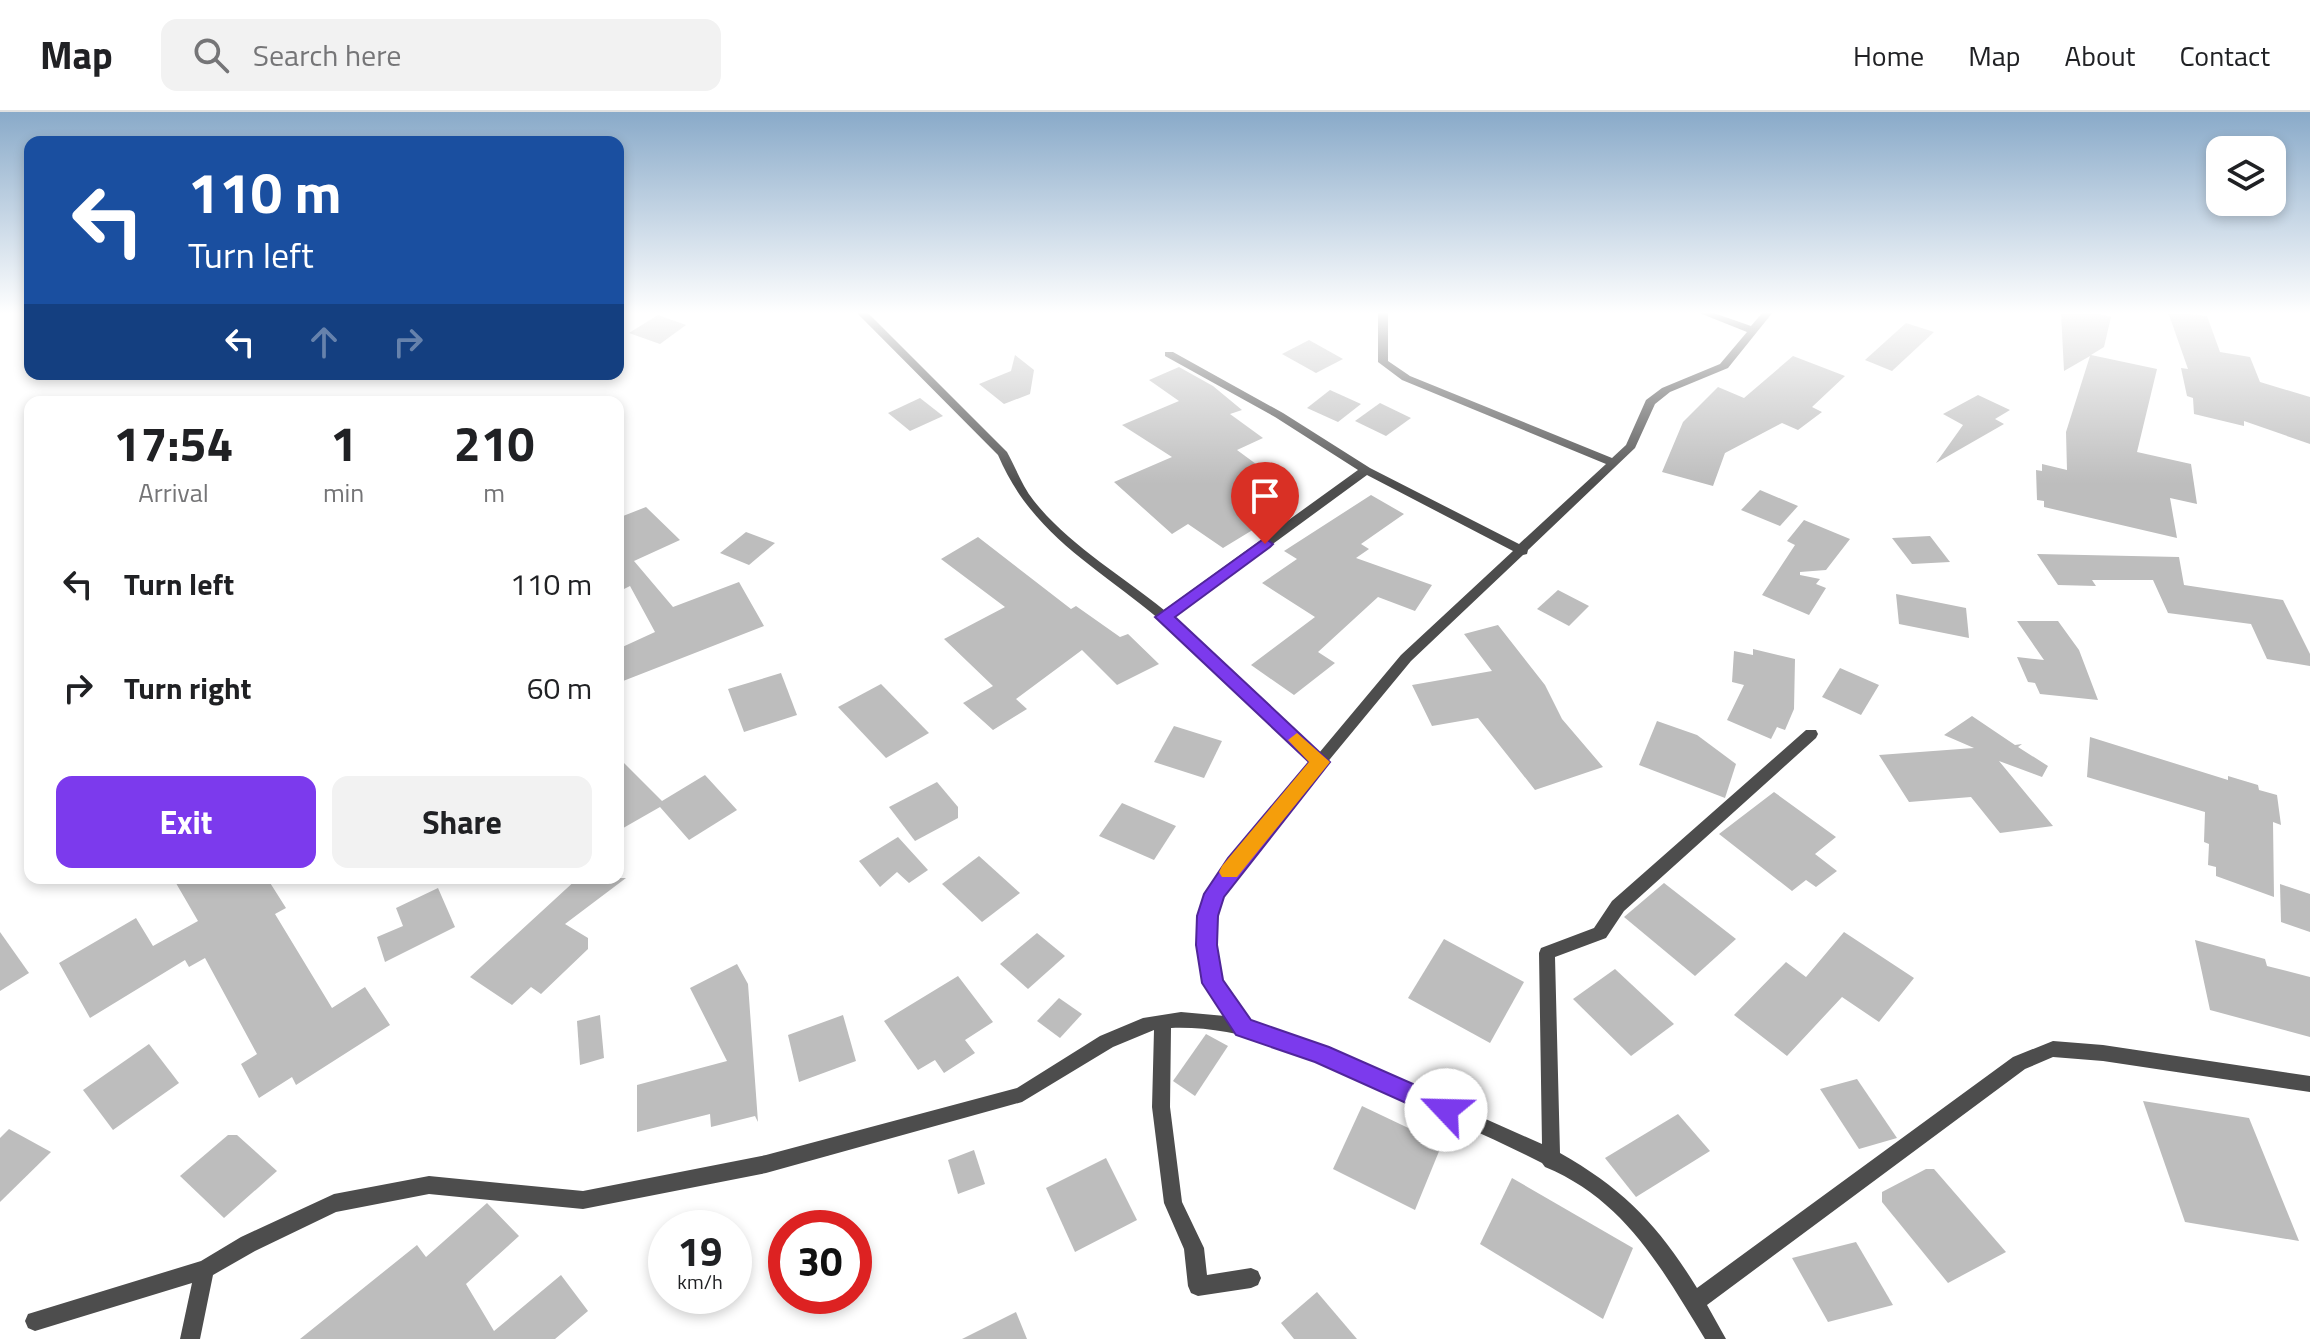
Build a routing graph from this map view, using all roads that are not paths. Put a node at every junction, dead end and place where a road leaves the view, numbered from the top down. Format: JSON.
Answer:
{"nodes":[{"id":1,"x":918,"y":369,"type":"edge"},
{"id":2,"x":1197,"y":369,"type":"edge"},
{"id":3,"x":1393,"y":369,"type":"edge"},
{"id":4,"x":1716,"y":369,"type":"edge"},
{"id":5,"x":1614,"y":463,"type":"junction"},
{"id":6,"x":1366,"y":470,"type":"junction"},
{"id":7,"x":1523,"y":551,"type":"junction"},
{"id":8,"x":1164,"y":617,"type":"junction"},
{"id":9,"x":1811,"y":734,"type":"dead end"},
{"id":10,"x":1320,"y":762,"type":"junction"},
{"id":11,"x":1163,"y":1021,"type":"junction"},
{"id":12,"x":1243,"y":1028,"type":"junction"},
{"id":13,"x":2310,"y":1084,"type":"edge"},
{"id":14,"x":1551,"y":1161,"type":"junction"},
{"id":15,"x":205,"y":1269,"type":"junction"},
{"id":16,"x":1251,"y":1278,"type":"dead end"},
{"id":17,"x":1693,"y":1303,"type":"junction"},
{"id":18,"x":35,"y":1321,"type":"dead end"},
{"id":19,"x":190,"y":1339,"type":"edge"},
{"id":20,"x":1716,"y":1339,"type":"edge"}],
"edges":[{"from":1,"to":8,"type":"street"},
{"from":2,"to":6,"type":"street"},
{"from":3,"to":5,"type":"street"},
{"from":4,"to":5,"type":"street"},
{"from":5,"to":7,"type":"street"},
{"from":6,"to":7,"type":"street"},
{"from":6,"to":8,"type":"street"},
{"from":7,"to":10,"type":"street"},
{"from":8,"to":10,"type":"street"},
{"from":9,"to":14,"type":"street"},
{"from":10,"to":12,"type":"street"},
{"from":11,"to":12,"type":"street"},
{"from":11,"to":15,"type":"street"},
{"from":11,"to":16,"type":"street"},
{"from":12,"to":14,"type":"street"},
{"from":13,"to":17,"type":"street"},
{"from":14,"to":17,"type":"street"},
{"from":15,"to":18,"type":"street"},
{"from":15,"to":19,"type":"street"},
{"from":17,"to":20,"type":"street"}]}
